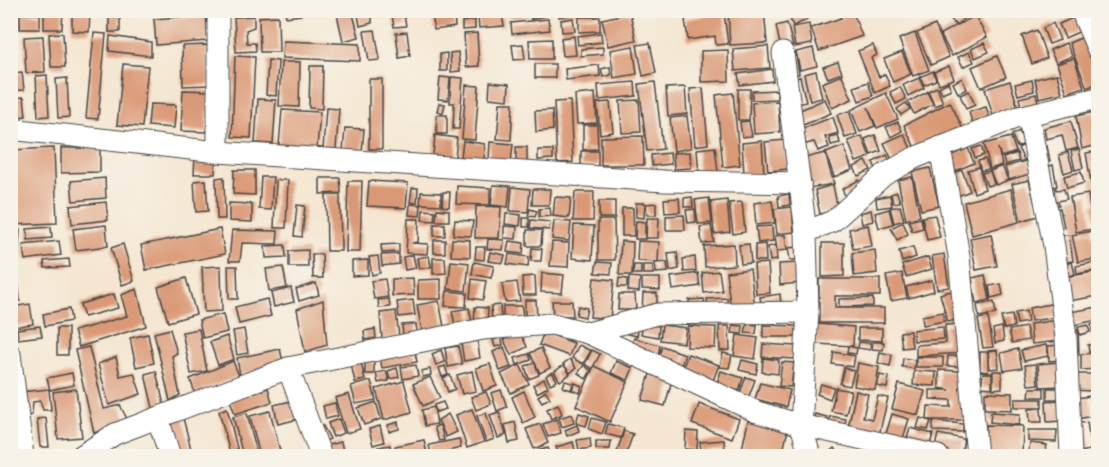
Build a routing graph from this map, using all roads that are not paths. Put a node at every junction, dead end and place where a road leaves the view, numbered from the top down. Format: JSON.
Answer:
{"nodes":[{"id":1,"x":218,"y":10,"type":"edge"},
{"id":2,"x":1081,"y":10,"type":"edge"},
{"id":3,"x":1098,"y":50,"type":"edge"},
{"id":4,"x":783,"y":53,"type":"dead end"},
{"id":5,"x":1098,"y":98,"type":"edge"},
{"id":6,"x":1028,"y":115,"type":"junction"},
{"id":7,"x":10,"y":129,"type":"edge"},
{"id":8,"x":940,"y":147,"type":"junction"},
{"id":9,"x":218,"y":152,"type":"junction"},
{"id":10,"x":800,"y":183,"type":"junction"},
{"id":11,"x":806,"y":232,"type":"junction"},
{"id":12,"x":808,"y":312,"type":"junction"},
{"id":13,"x":588,"y":333,"type":"junction"},
{"id":14,"x":10,"y":354,"type":"edge"},
{"id":15,"x":288,"y":368,"type":"junction"},
{"id":16,"x":158,"y":419,"type":"junction"},
{"id":17,"x":801,"y":425,"type":"junction"},
{"id":18,"x":91,"y":453,"type":"edge"},
{"id":19,"x":23,"y":456,"type":"edge"},
{"id":20,"x":170,"y":456,"type":"edge"},
{"id":21,"x":321,"y":456,"type":"edge"},
{"id":22,"x":810,"y":456,"type":"edge"},
{"id":23,"x":938,"y":456,"type":"edge"},
{"id":24,"x":977,"y":456,"type":"edge"},
{"id":25,"x":1071,"y":456,"type":"edge"}],
"edges":[{"from":1,"to":9,"type":"street"},
{"from":2,"to":3,"type":"street"},
{"from":4,"to":10,"type":"street"},
{"from":5,"to":6,"type":"street"},
{"from":6,"to":8,"type":"street"},
{"from":6,"to":25,"type":"street"},
{"from":7,"to":9,"type":"street"},
{"from":8,"to":11,"type":"street"},
{"from":8,"to":24,"type":"street"},
{"from":9,"to":10,"type":"street"},
{"from":10,"to":11,"type":"street"},
{"from":11,"to":12,"type":"street"},
{"from":12,"to":13,"type":"street"},
{"from":12,"to":17,"type":"street"},
{"from":13,"to":15,"type":"street"},
{"from":13,"to":17,"type":"street"},
{"from":14,"to":19,"type":"street"},
{"from":15,"to":16,"type":"street"},
{"from":15,"to":21,"type":"street"},
{"from":16,"to":18,"type":"street"},
{"from":16,"to":20,"type":"street"},
{"from":17,"to":22,"type":"street"},
{"from":17,"to":23,"type":"street"}]}
